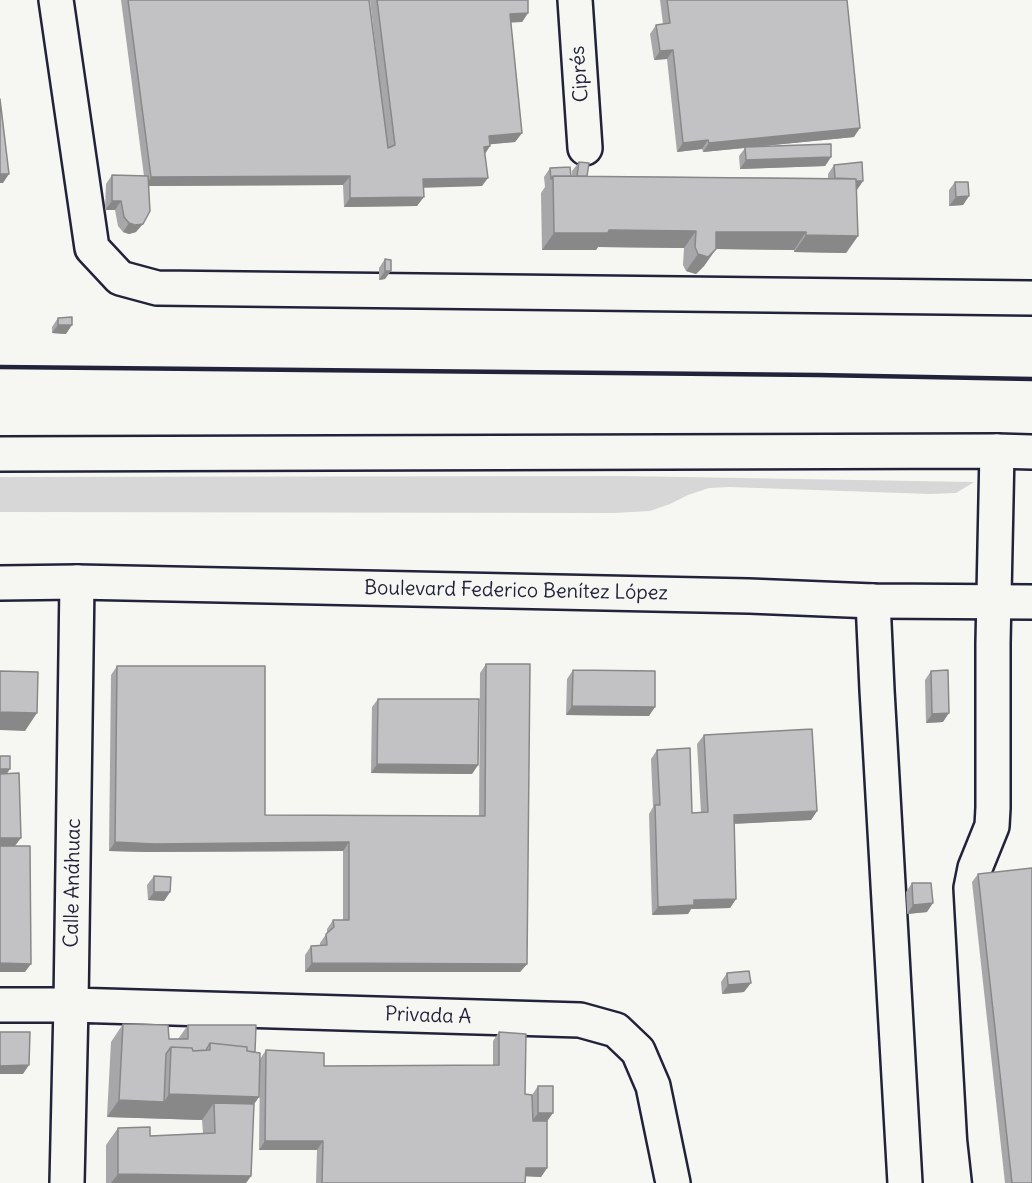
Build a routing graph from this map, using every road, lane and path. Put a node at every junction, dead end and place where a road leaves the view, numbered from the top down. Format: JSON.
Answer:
{"nodes":[{"id":1,"x":56,"y":0,"type":"edge"},
{"id":2,"x":575,"y":0,"type":"edge"},
{"id":3,"x":585,"y":148,"type":"dead end"},
{"id":4,"x":1032,"y":297,"type":"edge"},
{"id":5,"x":997,"y":451,"type":"junction"},
{"id":6,"x":1032,"y":452,"type":"edge"},
{"id":7,"x":0,"y":454,"type":"edge"},
{"id":8,"x":77,"y":582,"type":"junction"},
{"id":9,"x":0,"y":584,"type":"edge"},
{"id":10,"x":873,"y":601,"type":"junction"},
{"id":11,"x":994,"y":602,"type":"junction"},
{"id":12,"x":1032,"y":602,"type":"edge"},
{"id":13,"x":0,"y":1005,"type":"edge"},
{"id":14,"x":71,"y":1005,"type":"junction"},
{"id":15,"x":67,"y":1183,"type":"edge"},
{"id":16,"x":674,"y":1183,"type":"edge"},
{"id":17,"x":905,"y":1183,"type":"edge"},
{"id":18,"x":990,"y":1183,"type":"edge"}],
"edges":[{"from":1,"to":4,"type":"main road"},
{"from":2,"to":3,"type":"main road","name":"Ciprés"},
{"from":5,"to":6,"type":"main road"},
{"from":5,"to":7,"type":"main road"},
{"from":5,"to":11,"type":"main road"},
{"from":8,"to":9,"type":"main road","name":"Boulevard Federico Benítez López"},
{"from":8,"to":10,"type":"main road","name":"Boulevard Federico Benítez López"},
{"from":8,"to":14,"type":"main road","name":"Calle Anáhuac"},
{"from":10,"to":11,"type":"main road","name":"Boulevard Federico Benítez López"},
{"from":10,"to":17,"type":"main road"},
{"from":11,"to":12,"type":"main road","name":"Boulevard Federico Benítez López"},
{"from":11,"to":18,"type":"main road"},
{"from":13,"to":14,"type":"main road","name":"Privada A"},
{"from":14,"to":15,"type":"main road","name":"Calle Anáhuac"},
{"from":14,"to":16,"type":"main road","name":"Privada A"}]}
